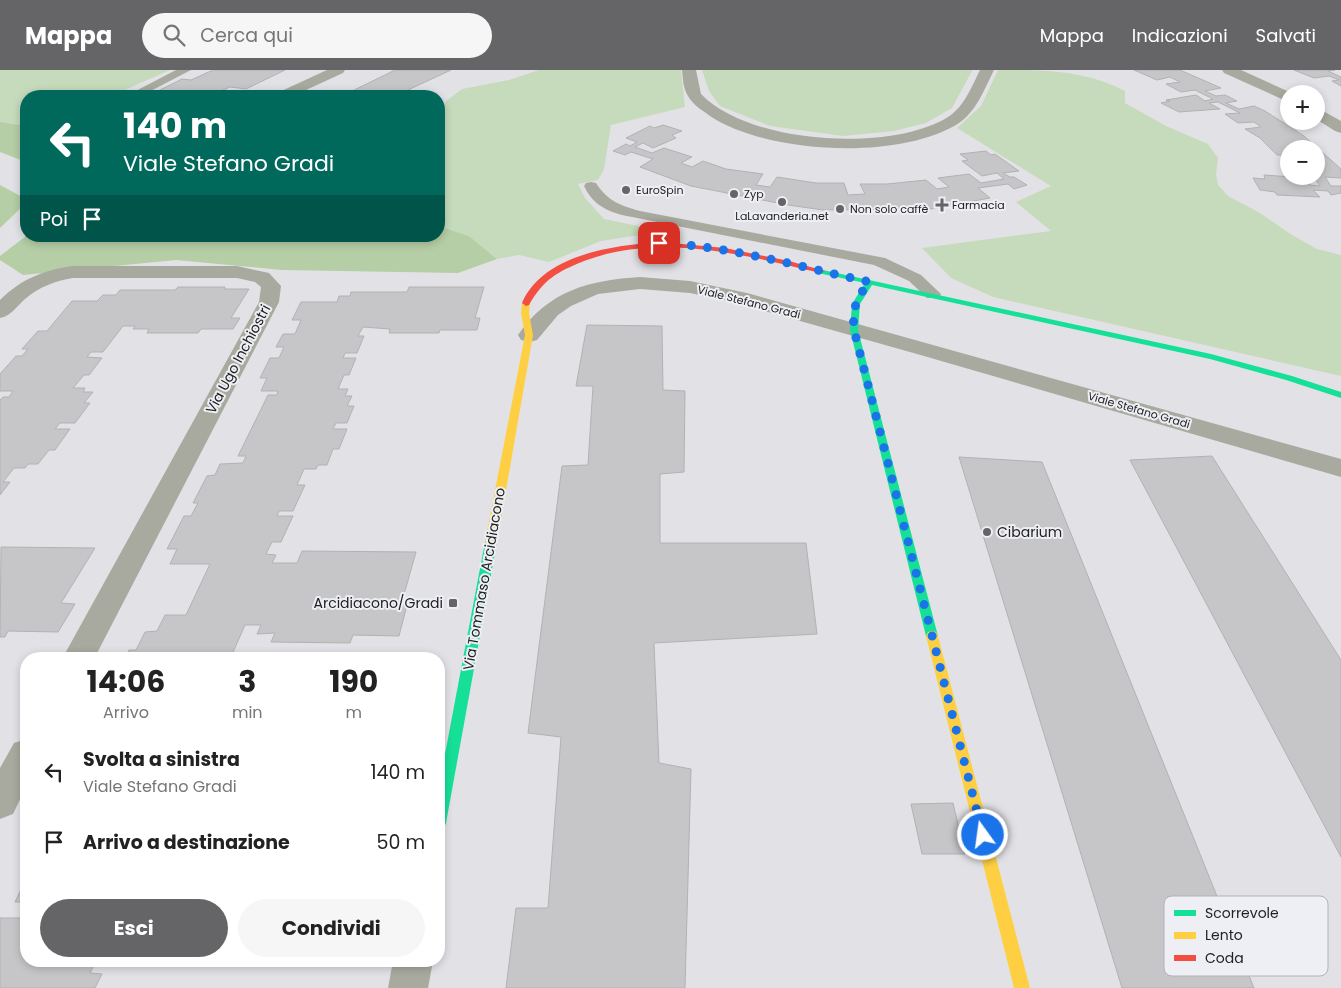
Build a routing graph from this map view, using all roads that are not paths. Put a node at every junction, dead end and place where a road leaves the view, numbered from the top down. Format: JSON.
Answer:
{"nodes":[{"id":1,"x":185,"y":70,"type":"edge"},
{"id":2,"x":338,"y":70,"type":"edge"},
{"id":3,"x":689,"y":70,"type":"edge"},
{"id":4,"x":987,"y":70,"type":"edge"},
{"id":5,"x":1229,"y":70,"type":"edge"},
{"id":6,"x":144,"y":90,"type":"edge"},
{"id":7,"x":295,"y":90,"type":"edge"},
{"id":8,"x":1280,"y":93,"type":"edge"},
{"id":9,"x":1325,"y":118,"type":"edge"},
{"id":10,"x":1341,"y":128,"type":"edge"},
{"id":11,"x":591,"y":186,"type":"dead end"},
{"id":12,"x":660,"y":221,"type":"junction"},
{"id":13,"x":659,"y":243,"type":"junction"},
{"id":14,"x":555,"y":271,"type":"junction"},
{"id":15,"x":870,"y":282,"type":"junction"},
{"id":16,"x":582,"y":293,"type":"junction"},
{"id":17,"x":933,"y":294,"type":"junction"},
{"id":18,"x":0,"y":312,"type":"edge"},
{"id":19,"x":854,"y":330,"type":"junction"},
{"id":20,"x":529,"y":335,"type":"junction"},
{"id":21,"x":1341,"y":396,"type":"edge"},
{"id":22,"x":1332,"y":466,"type":"edge"},
{"id":23,"x":1341,"y":488,"type":"edge"},
{"id":24,"x":82,"y":652,"type":"edge"},
{"id":25,"x":20,"y":765,"type":"edge"},
{"id":26,"x":445,"y":790,"type":"edge"},
{"id":27,"x":0,"y":802,"type":"edge"},
{"id":28,"x":412,"y":967,"type":"edge"},
{"id":29,"x":408,"y":988,"type":"edge"},
{"id":30,"x":1022,"y":988,"type":"edge"}],
"edges":[{"from":1,"to":6,"type":"lane"},
{"from":2,"to":7,"type":"street"},
{"from":3,"to":4,"type":"street"},
{"from":5,"to":8,"type":"street"},
{"from":9,"to":10,"type":"street"},
{"from":11,"to":12,"type":"lane"},
{"from":12,"to":13,"type":"lane"},
{"from":12,"to":17,"type":"lane"},
{"from":13,"to":14,"type":"street"},
{"from":13,"to":15,"type":"street"},
{"from":14,"to":16,"type":"street"},
{"from":14,"to":20,"type":"street"},
{"from":15,"to":17,"type":"street"},
{"from":15,"to":19,"type":"street"},
{"from":16,"to":19,"type":"street","name":"Viale Stefano Gradi"},
{"from":16,"to":20,"type":"street","name":"Viale Stefano Gradi"},
{"from":17,"to":21,"type":"street"},
{"from":18,"to":24,"type":"street","name":"Via Ugo Inchiostri"},
{"from":19,"to":22,"type":"street","name":"Viale Stefano Gradi"},
{"from":19,"to":30,"type":"street"},
{"from":20,"to":26,"type":"street","name":"Via Tommaso Arcidiacono"},
{"from":22,"to":23,"type":"street"},
{"from":25,"to":27,"type":"street"},
{"from":28,"to":29,"type":"street"}]}
